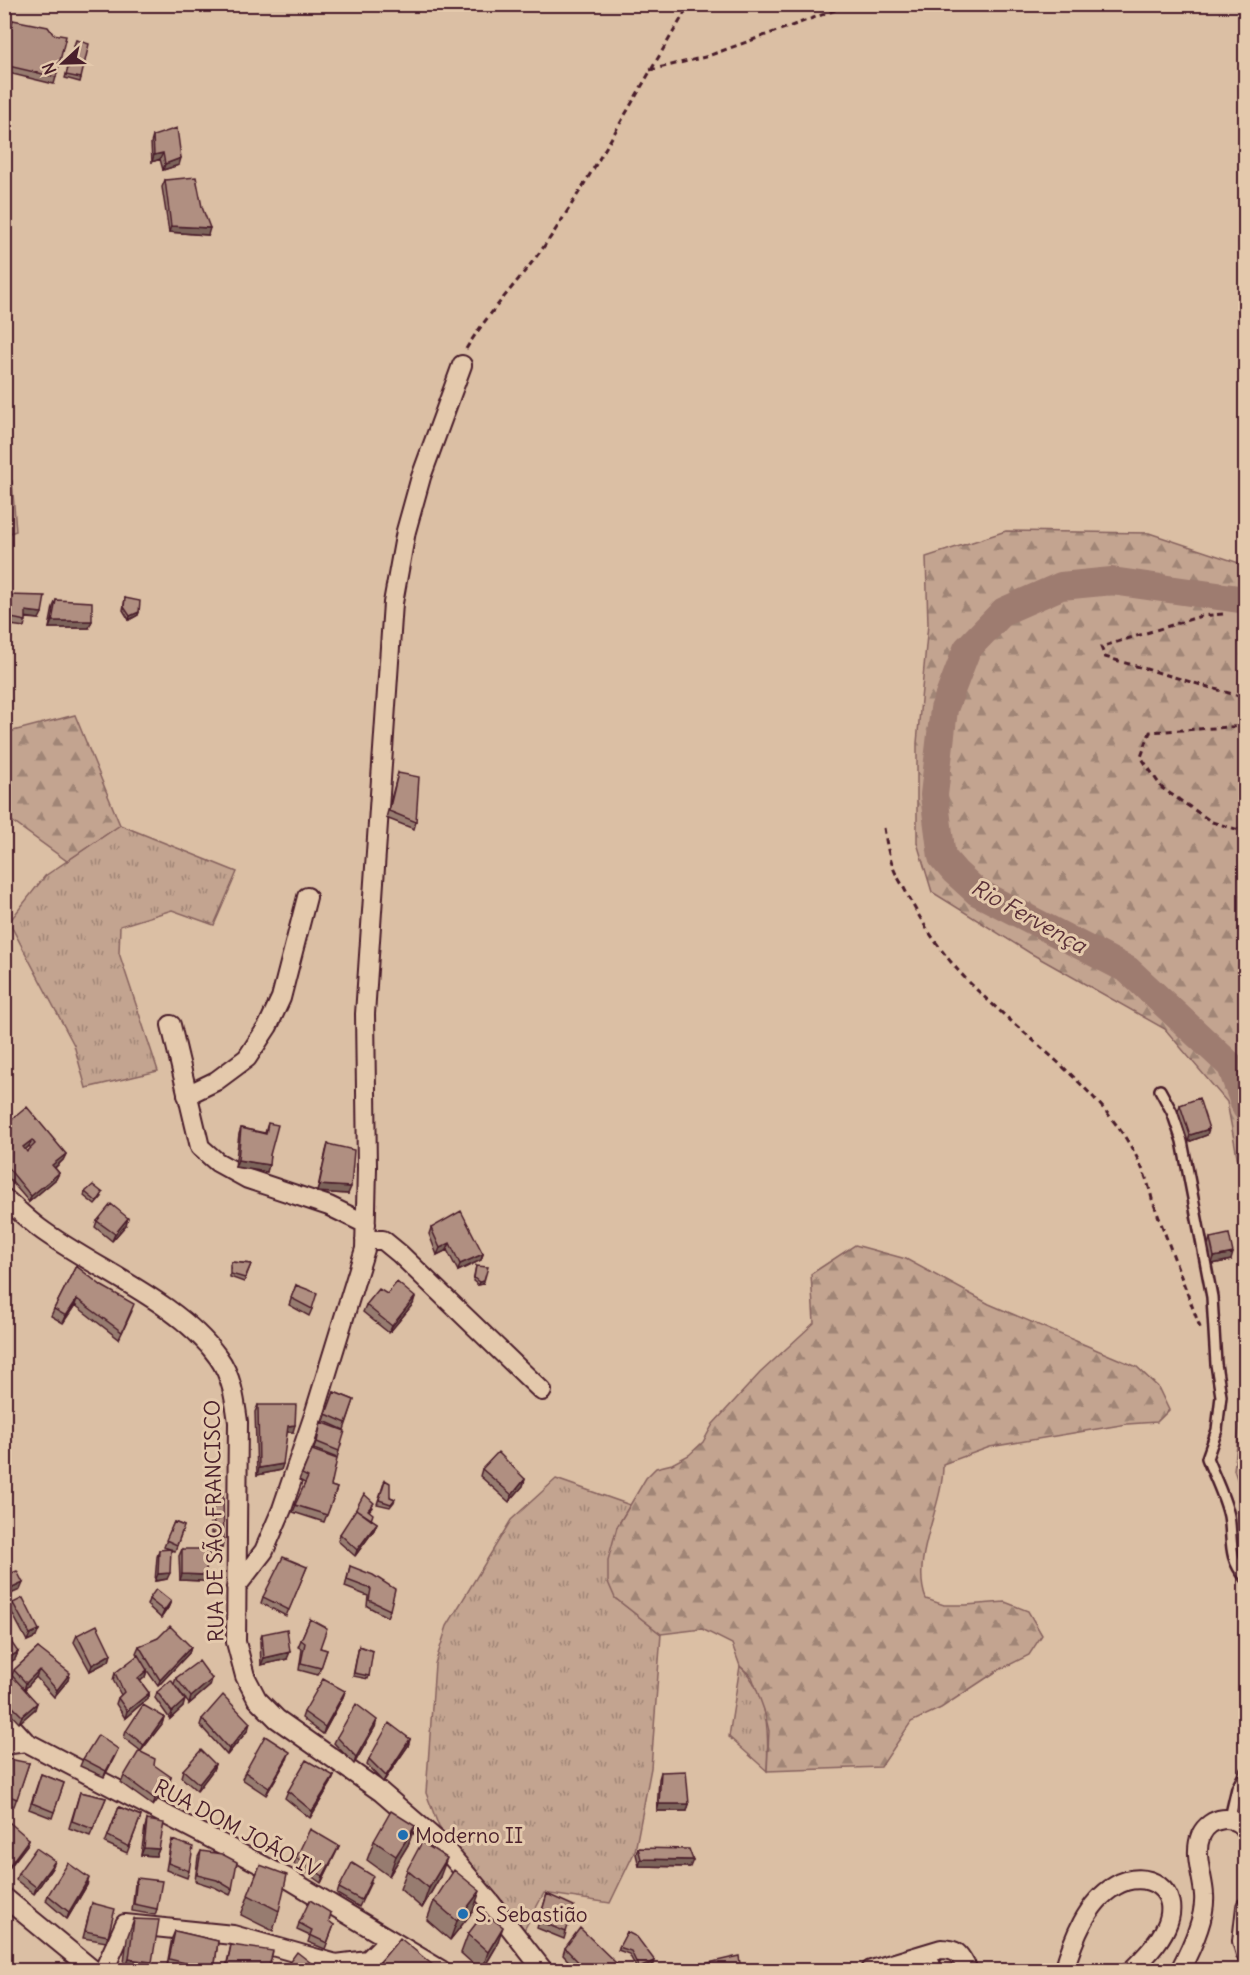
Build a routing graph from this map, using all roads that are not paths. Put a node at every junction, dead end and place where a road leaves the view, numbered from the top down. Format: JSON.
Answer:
{"nodes":[{"id":1,"x":462,"y":365,"type":"road end"},
{"id":2,"x":307,"y":897,"type":"dead end"},
{"id":3,"x":171,"y":1025,"type":"dead end"},
{"id":4,"x":1161,"y":1090,"type":"dead end"},
{"id":5,"x":187,"y":1095,"type":"junction"},
{"id":6,"x":4,"y":1198,"type":"edge"},
{"id":7,"x":366,"y":1232,"type":"junction"},
{"id":8,"x":542,"y":1391,"type":"dead end"},
{"id":9,"x":1245,"y":1578,"type":"edge"},
{"id":10,"x":236,"y":1587,"type":"junction"},
{"id":11,"x":4,"y":1718,"type":"edge"},
{"id":12,"x":26,"y":1742,"type":"junction"},
{"id":13,"x":4,"y":1745,"type":"edge"},
{"id":14,"x":1245,"y":1771,"type":"edge"},
{"id":15,"x":1230,"y":1818,"type":"junction"},
{"id":16,"x":1245,"y":1832,"type":"edge"},
{"id":17,"x":4,"y":1897,"type":"edge"},
{"id":18,"x":1245,"y":1907,"type":"edge"},
{"id":19,"x":389,"y":1939,"type":"junction"},
{"id":20,"x":931,"y":1952,"type":"junction"},
{"id":21,"x":1245,"y":1954,"type":"edge"},
{"id":22,"x":93,"y":1971,"type":"edge"},
{"id":23,"x":104,"y":1971,"type":"edge"},
{"id":24,"x":441,"y":1971,"type":"edge"},
{"id":25,"x":543,"y":1971,"type":"edge"},
{"id":26,"x":871,"y":1971,"type":"edge"},
{"id":27,"x":937,"y":1971,"type":"edge"},
{"id":28,"x":968,"y":1971,"type":"edge"},
{"id":29,"x":1064,"y":1971,"type":"edge"},
{"id":30,"x":1132,"y":1971,"type":"edge"},
{"id":31,"x":1180,"y":1971,"type":"edge"}],
"edges":[{"from":1,"to":7,"type":"street"},
{"from":2,"to":5,"type":"street"},
{"from":3,"to":5,"type":"street"},
{"from":4,"to":9,"type":"lane"},
{"from":5,"to":7,"type":"street"},
{"from":6,"to":10,"type":"street","name":"RUA DE SÃO FRANCISCO"},
{"from":7,"to":8,"type":"street"},
{"from":7,"to":10,"type":"street"},
{"from":10,"to":25,"type":"street","name":"RUA DE SÃO FRANCISCO"},
{"from":11,"to":12,"type":"street","name":"RUA DOM JOÃO IV"},
{"from":12,"to":13,"type":"street"},
{"from":12,"to":19,"type":"street","name":"RUA DOM JOÃO IV"},
{"from":14,"to":15,"type":"lane"},
{"from":15,"to":16,"type":"street"},
{"from":15,"to":31,"type":"street"},
{"from":17,"to":22,"type":"street"},
{"from":18,"to":21,"type":"street"},
{"from":19,"to":23,"type":"street"},
{"from":19,"to":24,"type":"street","name":"RUA DOM JOÃO IV"},
{"from":20,"to":26,"type":"street"},
{"from":20,"to":27,"type":"lane"},
{"from":20,"to":28,"type":"street"},
{"from":29,"to":30,"type":"street"}]}
